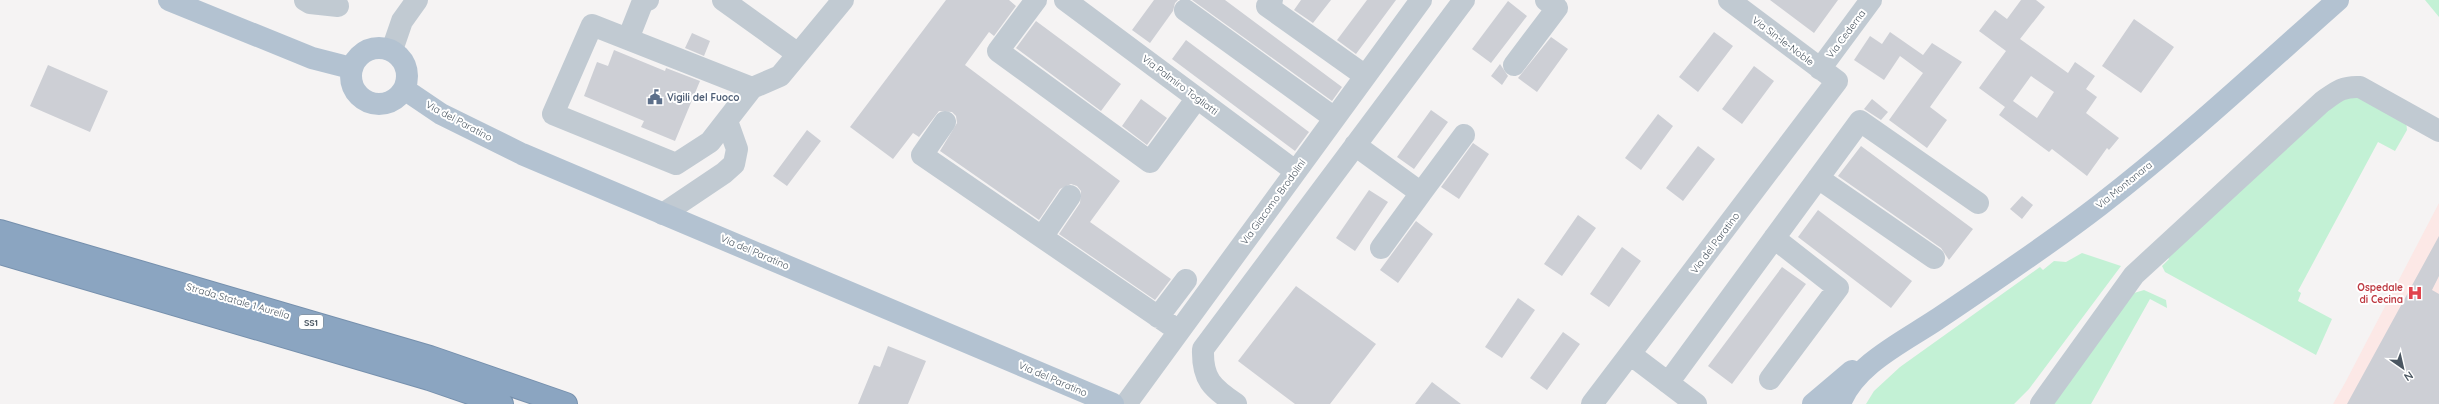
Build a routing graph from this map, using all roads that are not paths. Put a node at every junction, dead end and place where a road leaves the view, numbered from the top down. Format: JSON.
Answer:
{"nodes":[{"id":1,"x":169,"y":0,"type":"edge"},
{"id":2,"x":305,"y":0,"type":"edge"},
{"id":3,"x":417,"y":0,"type":"edge"},
{"id":4,"x":648,"y":0,"type":"edge"},
{"id":5,"x":723,"y":0,"type":"edge"},
{"id":6,"x":843,"y":0,"type":"edge"},
{"id":7,"x":1036,"y":0,"type":"edge"},
{"id":8,"x":1065,"y":0,"type":"edge"},
{"id":9,"x":1272,"y":0,"type":"edge"},
{"id":10,"x":1421,"y":0,"type":"edge"},
{"id":11,"x":1464,"y":0,"type":"edge"},
{"id":12,"x":1729,"y":0,"type":"edge"},
{"id":13,"x":1872,"y":0,"type":"edge"},
{"id":14,"x":2338,"y":0,"type":"edge"},
{"id":15,"x":1555,"y":3,"type":"edge"},
{"id":16,"x":338,"y":6,"type":"dead end"},
{"id":17,"x":1185,"y":10,"type":"dead end"},
{"id":18,"x":1395,"y":34,"type":"junction"},
{"id":19,"x":628,"y":39,"type":"junction"},
{"id":20,"x":392,"y":50,"type":"junction"},
{"id":21,"x":798,"y":54,"type":"junction"},
{"id":22,"x":1423,"y":55,"type":"junction"},
{"id":23,"x":1514,"y":65,"type":"dead end"},
{"id":24,"x":351,"y":68,"type":"junction"},
{"id":25,"x":1364,"y":75,"type":"junction"},
{"id":26,"x":1828,"y":75,"type":"junction"},
{"id":27,"x":752,"y":88,"type":"junction"},
{"id":28,"x":404,"y":89,"type":"junction"},
{"id":29,"x":1197,"y":98,"type":"junction"},
{"id":30,"x":1333,"y":118,"type":"junction"},
{"id":31,"x":727,"y":121,"type":"junction"},
{"id":32,"x":945,"y":122,"type":"dead end"},
{"id":33,"x":2439,"y":131,"type":"edge"},
{"id":34,"x":1464,"y":135,"type":"dead end"},
{"id":35,"x":1355,"y":145,"type":"junction"},
{"id":36,"x":1295,"y":171,"type":"junction"},
{"id":37,"x":1818,"y":178,"type":"junction"},
{"id":38,"x":1421,"y":193,"type":"junction"},
{"id":39,"x":1070,"y":196,"type":"dead end"},
{"id":40,"x":1978,"y":203,"type":"dead end"},
{"id":41,"x":663,"y":214,"type":"junction"},
{"id":42,"x":1259,"y":220,"type":"junction"},
{"id":43,"x":0,"y":231,"type":"edge"},
{"id":44,"x":1042,"y":237,"type":"junction"},
{"id":45,"x":1774,"y":238,"type":"junction"},
{"id":46,"x":1285,"y":239,"type":"junction"},
{"id":47,"x":1381,"y":248,"type":"dead end"},
{"id":48,"x":0,"y":254,"type":"edge"},
{"id":49,"x":1934,"y":258,"type":"dead end"},
{"id":50,"x":1186,"y":280,"type":"dead end"},
{"id":51,"x":1158,"y":317,"type":"junction"},
{"id":52,"x":1179,"y":331,"type":"junction"},
{"id":53,"x":1893,"y":349,"type":"junction"},
{"id":54,"x":1630,"y":354,"type":"junction"},
{"id":55,"x":1770,"y":380,"type":"dead end"},
{"id":56,"x":1668,"y":382,"type":"junction"},
{"id":57,"x":502,"y":404,"type":"edge"},
{"id":58,"x":566,"y":404,"type":"edge"},
{"id":59,"x":1112,"y":404,"type":"edge"},
{"id":60,"x":1126,"y":404,"type":"edge"},
{"id":61,"x":1236,"y":404,"type":"edge"},
{"id":62,"x":1592,"y":404,"type":"edge"},
{"id":63,"x":1696,"y":404,"type":"edge"},
{"id":64,"x":1813,"y":404,"type":"edge"},
{"id":65,"x":1840,"y":404,"type":"edge"},
{"id":66,"x":2041,"y":404,"type":"edge"}],
"edges":[{"from":1,"to":24,"type":"main road"},
{"from":2,"to":16,"type":"street"},
{"from":3,"to":20,"type":"street"},
{"from":4,"to":19,"type":"street"},
{"from":5,"to":21,"type":"street"},
{"from":6,"to":21,"type":"street"},
{"from":7,"to":29,"type":"street"},
{"from":8,"to":29,"type":"street","name":"Via Palmiro Togliatti"},
{"from":9,"to":25,"type":"street"},
{"from":10,"to":18,"type":"street","name":"Via Giacomo Brodolini"},
{"from":11,"to":22,"type":"street"},
{"from":12,"to":26,"type":"street","name":"Via Sin-le-Noble"},
{"from":13,"to":26,"type":"street","name":"Via Cederna"},
{"from":14,"to":53,"type":"main road","name":"Via Montanara"},
{"from":15,"to":23,"type":"street"},
{"from":17,"to":30,"type":"street"},
{"from":18,"to":22,"type":"street"},
{"from":18,"to":25,"type":"street","name":"Via Giacomo Brodolini"},
{"from":19,"to":27,"type":"street"},
{"from":19,"to":31,"type":"street"},
{"from":20,"to":24,"type":"main road"},
{"from":20,"to":28,"type":"main road"},
{"from":21,"to":27,"type":"street"},
{"from":22,"to":35,"type":"street"},
{"from":24,"to":28,"type":"main road"},
{"from":25,"to":30,"type":"street","name":"Via Giacomo Brodolini"},
{"from":26,"to":54,"type":"street","name":"Via del Paratino"},
{"from":27,"to":31,"type":"street"},
{"from":28,"to":41,"type":"main road","name":"Via del Paratino"},
{"from":29,"to":36,"type":"street","name":"Via Palmiro Togliatti"},
{"from":30,"to":36,"type":"street","name":"Via Giacomo Brodolini"},
{"from":31,"to":41,"type":"street"},
{"from":32,"to":44,"type":"street"},
{"from":33,"to":66,"type":"street"},
{"from":34,"to":38,"type":"street"},
{"from":35,"to":38,"type":"street"},
{"from":35,"to":46,"type":"street"},
{"from":36,"to":42,"type":"street","name":"Via Giacomo Brodolini"},
{"from":37,"to":40,"type":"street"},
{"from":37,"to":45,"type":"street"},
{"from":37,"to":49,"type":"street"},
{"from":38,"to":47,"type":"street"},
{"from":39,"to":44,"type":"street"},
{"from":41,"to":59,"type":"main road","name":"Via del Paratino"},
{"from":42,"to":46,"type":"street"},
{"from":42,"to":52,"type":"street","name":"Via Giacomo Brodolini"},
{"from":43,"to":58,"type":"highway","name":"Strada Statale 1 Aurelia","number":"SS1"},
{"from":44,"to":51,"type":"street"},
{"from":45,"to":55,"type":"street"},
{"from":45,"to":56,"type":"street"},
{"from":46,"to":61,"type":"street"},
{"from":48,"to":57,"type":"highway","name":"Strada Statale 1 Aurelia","number":"SS1"},
{"from":50,"to":51,"type":"street"},
{"from":51,"to":52,"type":"street"},
{"from":52,"to":60,"type":"street","name":"Via Giacomo Brodolini"},
{"from":53,"to":64,"type":"main road"},
{"from":53,"to":65,"type":"main road","name":"Via Montanara"},
{"from":54,"to":56,"type":"street"},
{"from":54,"to":62,"type":"street","name":"Via del Paratino"},
{"from":56,"to":63,"type":"street"}]}
